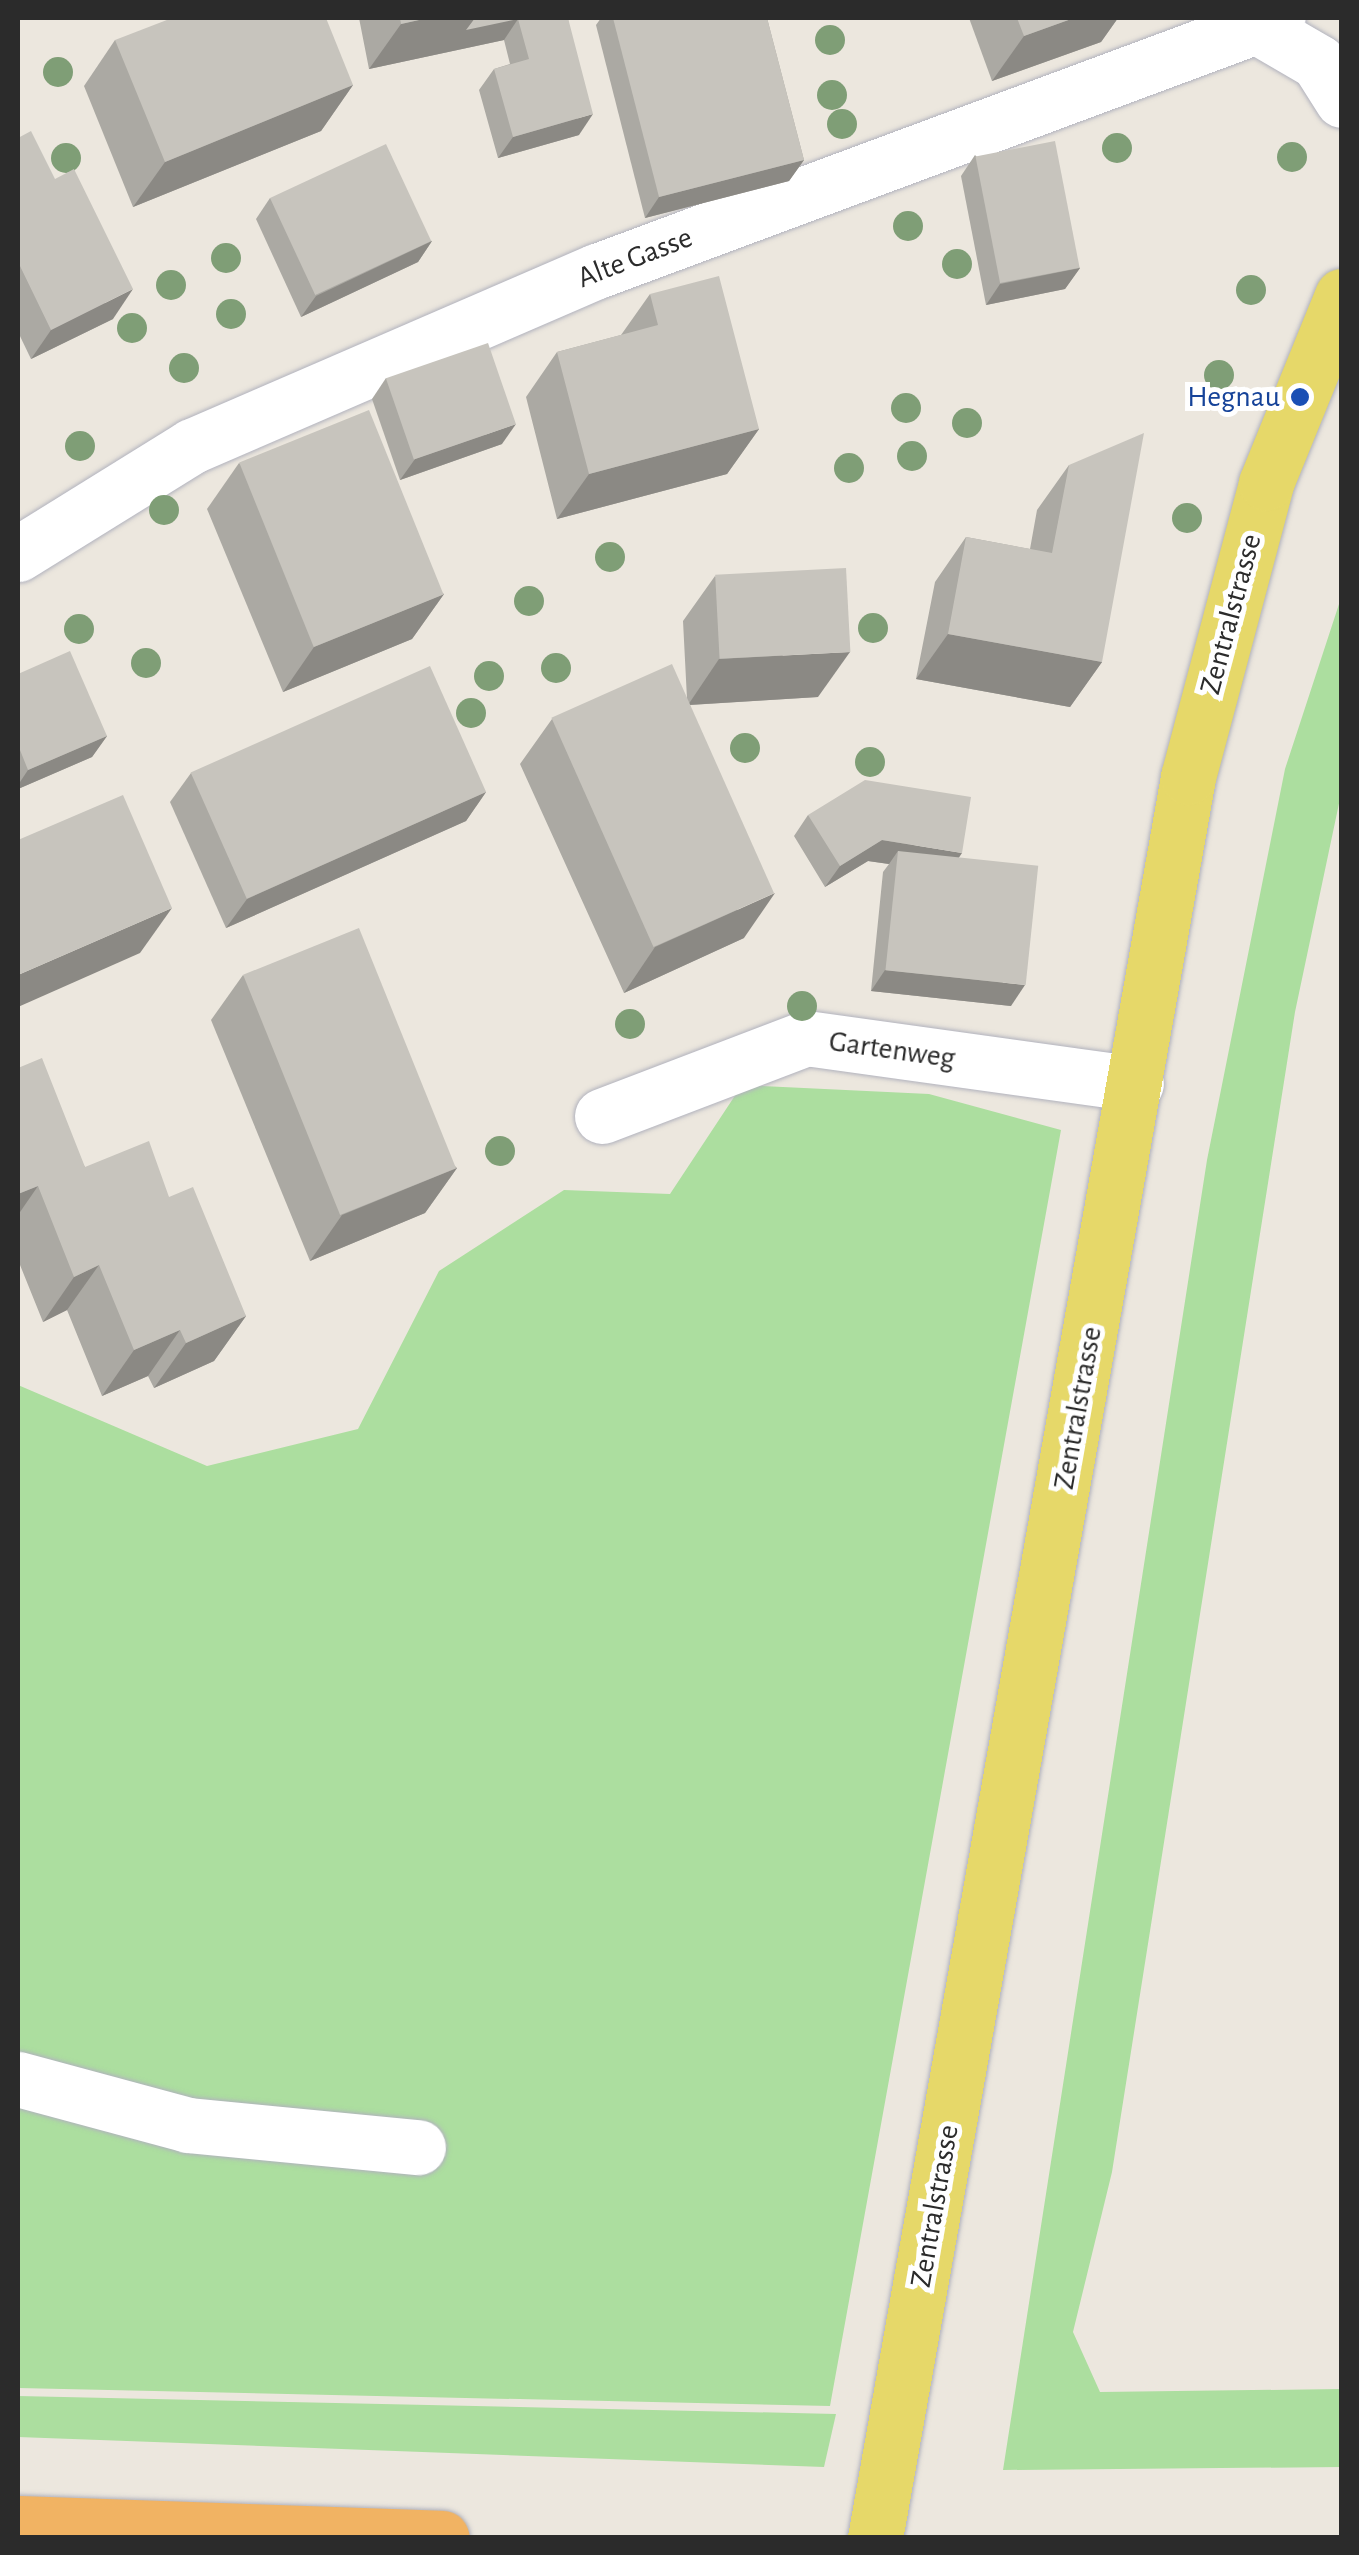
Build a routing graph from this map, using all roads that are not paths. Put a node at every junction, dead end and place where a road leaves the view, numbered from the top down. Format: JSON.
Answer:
{"nodes":[{"id":1,"x":1267,"y":22,"type":"edge"},
{"id":2,"x":1342,"y":100,"type":"edge"},
{"id":3,"x":1342,"y":296,"type":"edge"},
{"id":4,"x":18,"y":554,"type":"edge"},
{"id":5,"x":1136,"y":1084,"type":"junction"},
{"id":6,"x":602,"y":1116,"type":"dead end"},
{"id":7,"x":18,"y":2079,"type":"edge"},
{"id":8,"x":418,"y":2148,"type":"dead end"},
{"id":9,"x":18,"y":2523,"type":"edge"},
{"id":10,"x":442,"y":2538,"type":"edge"},
{"id":11,"x":876,"y":2538,"type":"edge"}],
"edges":[{"from":1,"to":2,"type":"street"},
{"from":1,"to":4,"type":"street","name":"Alte Gasse"},
{"from":3,"to":5,"type":"main road","name":"Zentralstrasse"},
{"from":5,"to":6,"type":"street","name":"Gartenweg"},
{"from":5,"to":11,"type":"main road","name":"Zentralstrasse"},
{"from":7,"to":8,"type":"street"},
{"from":9,"to":10,"type":"highway"}]}
